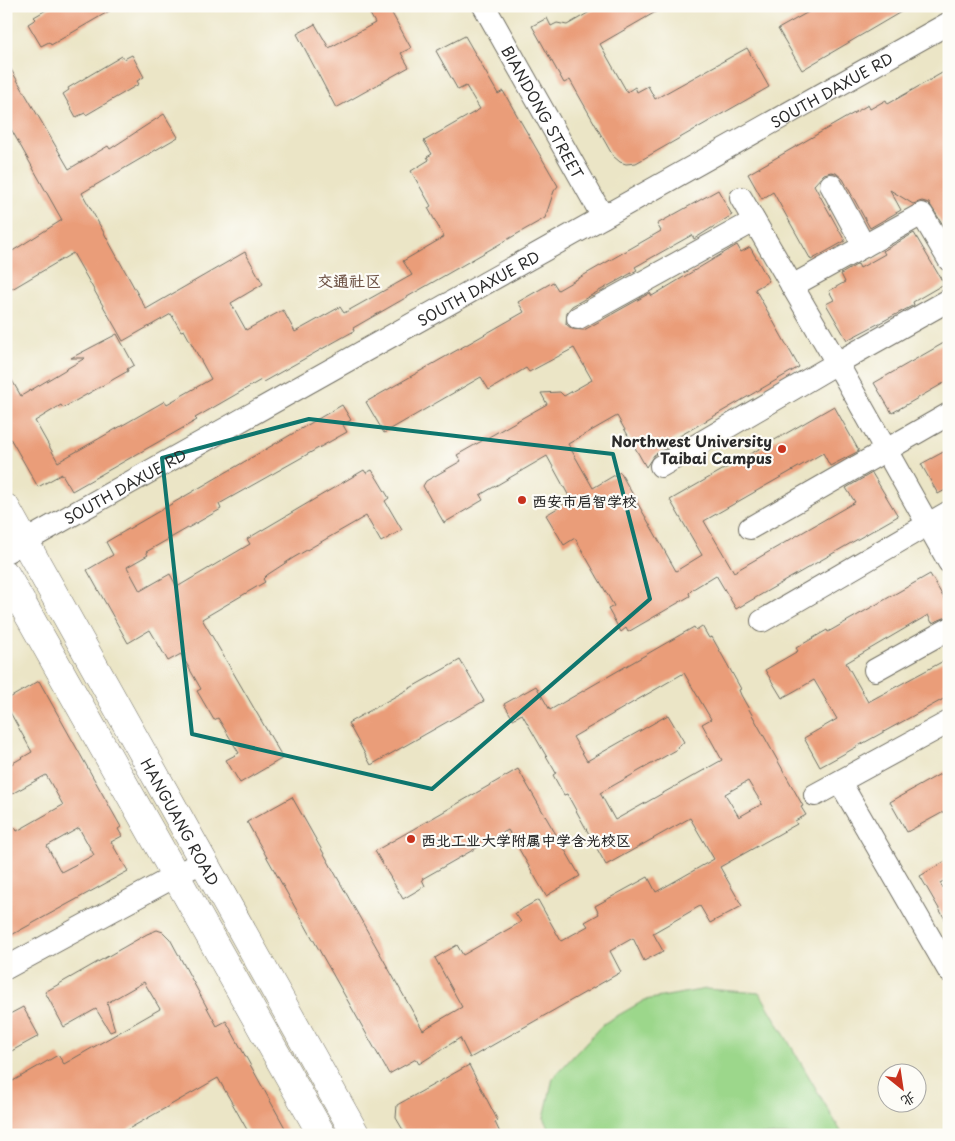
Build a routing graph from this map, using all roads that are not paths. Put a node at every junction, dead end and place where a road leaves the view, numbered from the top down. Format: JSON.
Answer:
{"nodes":[{"id":1,"x":484,"y":6,"type":"edge"},
{"id":2,"x":949,"y":23,"type":"edge"},
{"id":3,"x":831,"y":185,"type":"dead end"},
{"id":4,"x":740,"y":198,"type":"dead end"},
{"id":5,"x":603,"y":217,"type":"junction"},
{"id":6,"x":754,"y":221,"type":"junction"},
{"id":7,"x":864,"y":246,"type":"junction"},
{"id":8,"x":949,"y":260,"type":"edge"},
{"id":9,"x":792,"y":286,"type":"junction"},
{"id":10,"x":949,"y":300,"type":"edge"},
{"id":11,"x":578,"y":318,"type":"dead end"},
{"id":12,"x":837,"y":363,"type":"junction"},
{"id":13,"x":949,"y":414,"type":"edge"},
{"id":14,"x":886,"y":450,"type":"junction"},
{"id":15,"x":660,"y":466,"type":"dead end"},
{"id":16,"x":6,"y":508,"type":"edge"},
{"id":17,"x":949,"y":512,"type":"edge"},
{"id":18,"x":928,"y":524,"type":"junction"},
{"id":19,"x":750,"y":528,"type":"dead end"},
{"id":20,"x":16,"y":546,"type":"edge"},
{"id":21,"x":949,"y":562,"type":"edge"},
{"id":22,"x":6,"y":575,"type":"edge"},
{"id":23,"x":762,"y":621,"type":"dead end"},
{"id":24,"x":949,"y":629,"type":"edge"},
{"id":25,"x":875,"y":670,"type":"dead end"},
{"id":26,"x":949,"y":722,"type":"edge"},
{"id":27,"x":840,"y":782,"type":"junction"},
{"id":28,"x":816,"y":795,"type":"dead end"},
{"id":29,"x":203,"y":860,"type":"junction"},
{"id":30,"x":174,"y":874,"type":"junction"},
{"id":31,"x":6,"y":968,"type":"edge"},
{"id":32,"x":949,"y":971,"type":"edge"},
{"id":33,"x":322,"y":1135,"type":"edge"},
{"id":34,"x":356,"y":1135,"type":"edge"}],
"edges":[{"from":1,"to":5,"type":"street","name":"BIANDONG STREET"},
{"from":2,"to":5,"type":"street","name":"SOUTH DAXUE RD"},
{"from":3,"to":7,"type":"street"},
{"from":4,"to":6,"type":"street"},
{"from":5,"to":20,"type":"street","name":"SOUTH DAXUE RD"},
{"from":6,"to":9,"type":"street"},
{"from":6,"to":11,"type":"street"},
{"from":7,"to":8,"type":"street"},
{"from":7,"to":9,"type":"street"},
{"from":9,"to":12,"type":"street"},
{"from":10,"to":12,"type":"street"},
{"from":12,"to":14,"type":"street"},
{"from":12,"to":15,"type":"street"},
{"from":13,"to":14,"type":"street"},
{"from":14,"to":18,"type":"street"},
{"from":14,"to":19,"type":"street"},
{"from":16,"to":20,"type":"main road","name":"HANGUANG ROAD"},
{"from":17,"to":18,"type":"street"},
{"from":18,"to":21,"type":"street"},
{"from":18,"to":23,"type":"street"},
{"from":20,"to":29,"type":"main road","name":"HANGUANG ROAD"},
{"from":22,"to":30,"type":"main road","name":"HANGUANG ROAD"},
{"from":24,"to":25,"type":"street"},
{"from":26,"to":27,"type":"street"},
{"from":27,"to":28,"type":"street"},
{"from":27,"to":32,"type":"street"},
{"from":29,"to":30,"type":"street"},
{"from":29,"to":34,"type":"main road","name":"HANGUANG ROAD"},
{"from":30,"to":31,"type":"street"},
{"from":30,"to":33,"type":"main road","name":"HANGUANG ROAD"}]}
